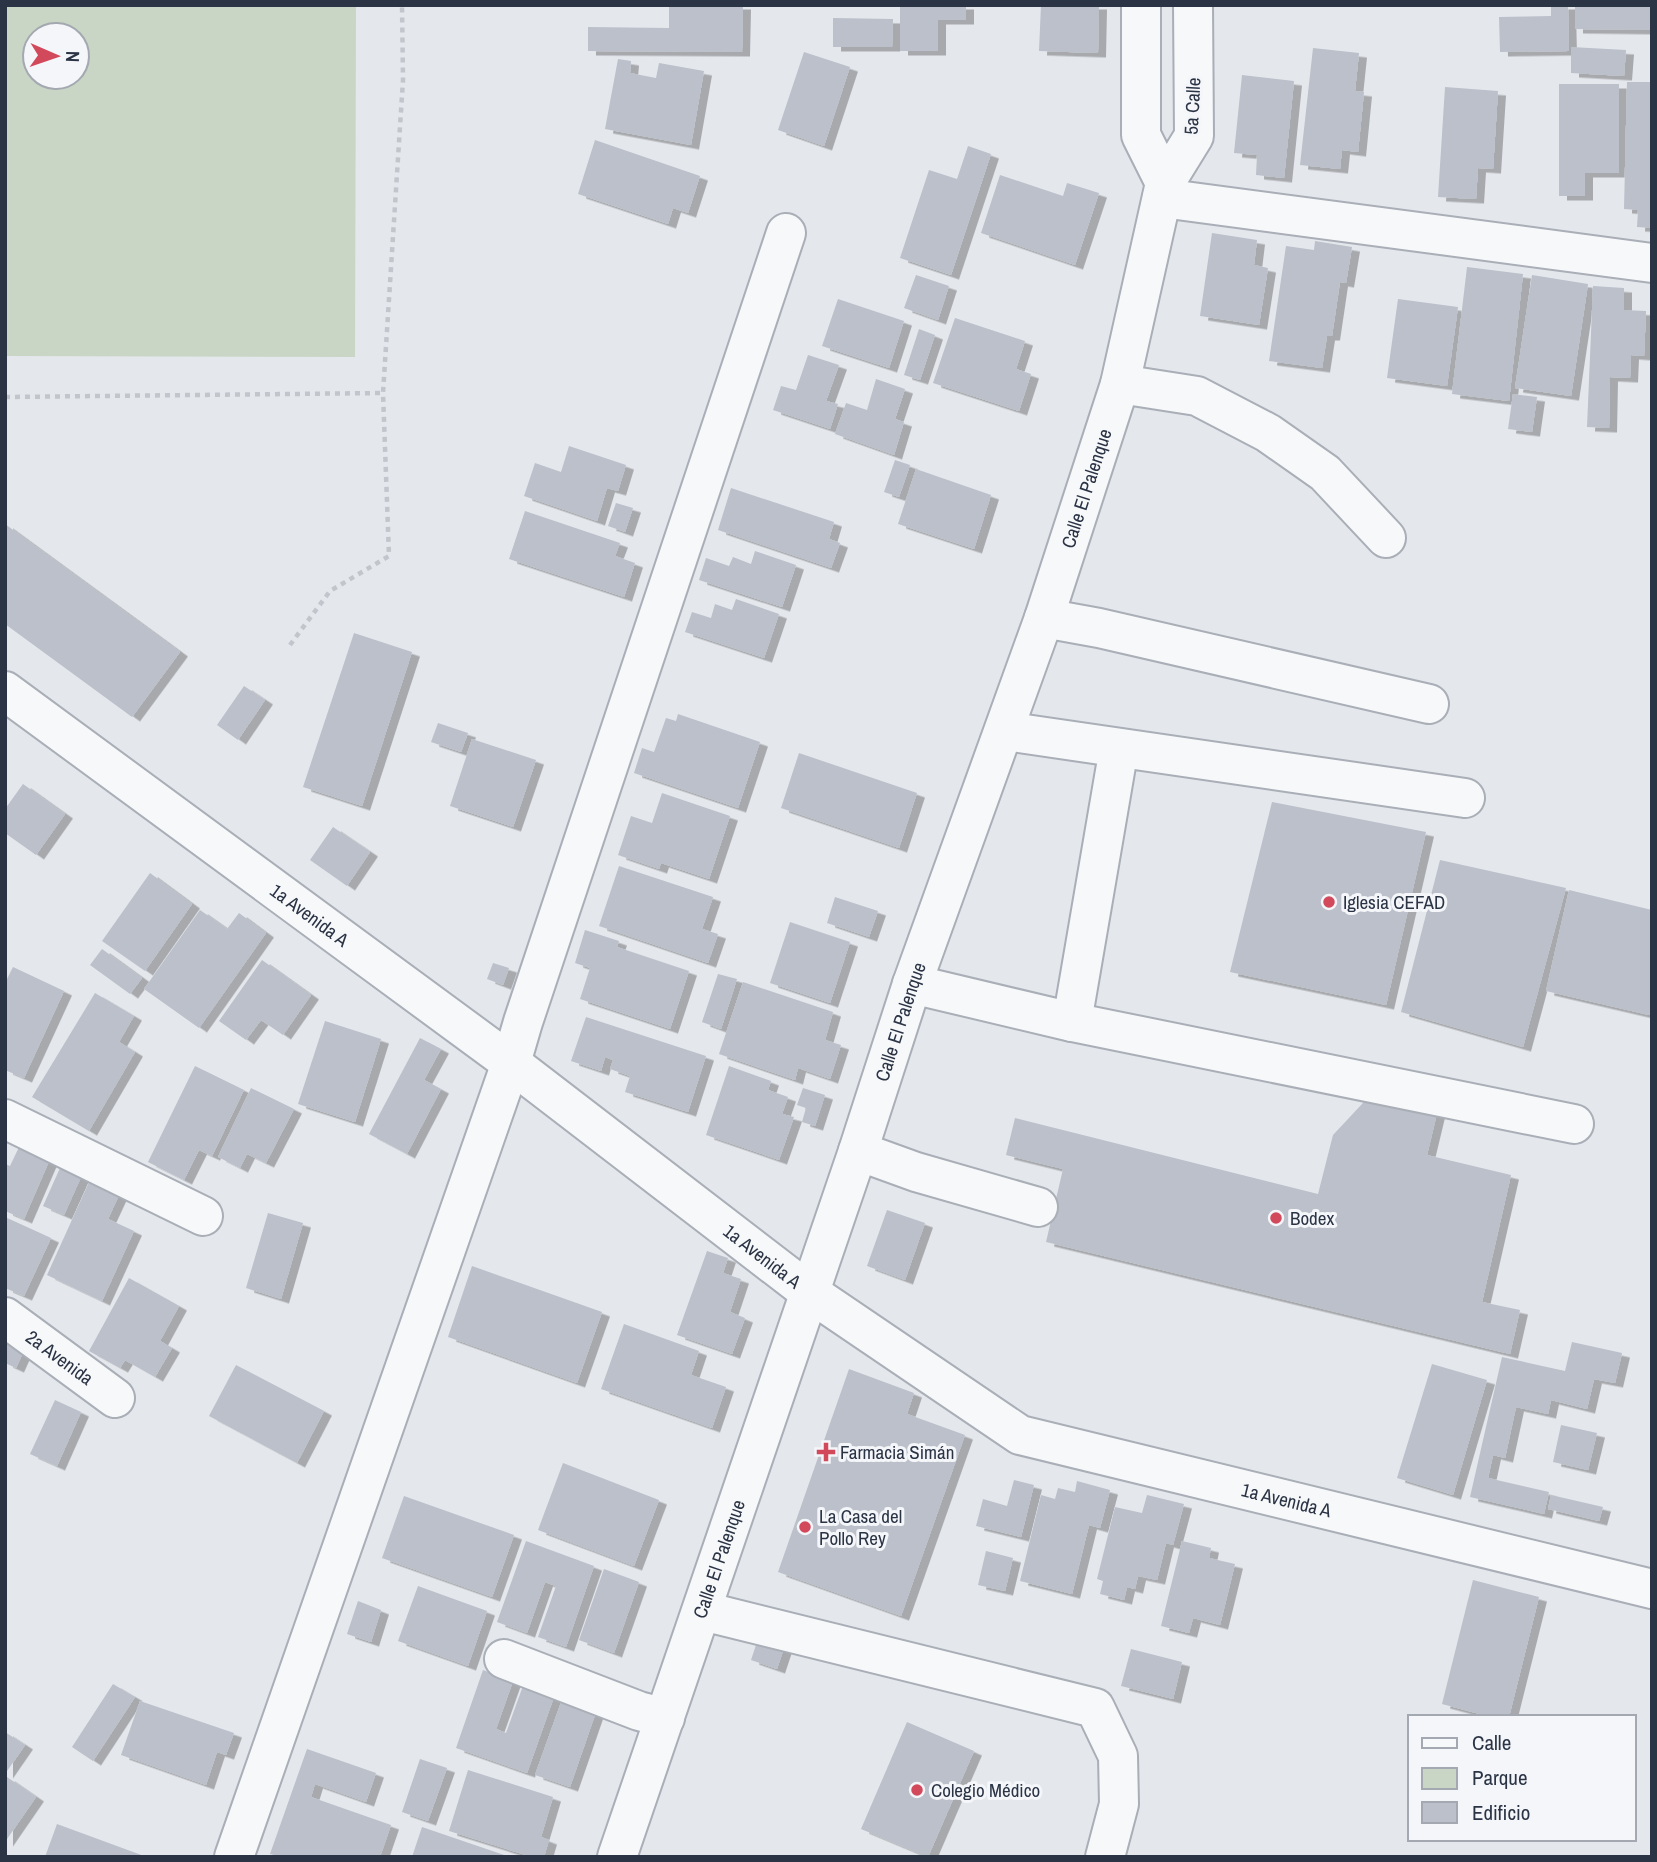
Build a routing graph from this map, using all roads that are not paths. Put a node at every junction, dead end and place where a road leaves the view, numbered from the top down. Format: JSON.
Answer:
{"nodes":[{"id":1,"x":1141,"y":5,"type":"edge"},
{"id":2,"x":1193,"y":5,"type":"edge"},
{"id":3,"x":1164,"y":191,"type":"junction"},
{"id":4,"x":786,"y":233,"type":"dead end"},
{"id":5,"x":1652,"y":263,"type":"edge"},
{"id":6,"x":1120,"y":384,"type":"junction"},
{"id":7,"x":1386,"y":538,"type":"dead end"},
{"id":8,"x":1044,"y":618,"type":"junction"},
{"id":9,"x":5,"y":691,"type":"edge"},
{"id":10,"x":1429,"y":704,"type":"dead end"},
{"id":11,"x":1005,"y":731,"type":"junction"},
{"id":12,"x":1119,"y":748,"type":"junction"},
{"id":13,"x":1465,"y":798,"type":"dead end"},
{"id":14,"x":912,"y":984,"type":"junction"},
{"id":15,"x":1072,"y":1022,"type":"junction"},
{"id":16,"x":511,"y":1063,"type":"junction"},
{"id":17,"x":5,"y":1119,"type":"edge"},
{"id":18,"x":1574,"y":1124,"type":"dead end"},
{"id":19,"x":858,"y":1151,"type":"junction"},
{"id":20,"x":1038,"y":1207,"type":"dead end"},
{"id":21,"x":203,"y":1216,"type":"dead end"},
{"id":22,"x":809,"y":1292,"type":"junction"},
{"id":23,"x":5,"y":1317,"type":"edge"},
{"id":24,"x":115,"y":1398,"type":"dead end"},
{"id":25,"x":1643,"y":1586,"type":"edge"},
{"id":26,"x":703,"y":1611,"type":"junction"},
{"id":27,"x":505,"y":1659,"type":"dead end"},
{"id":28,"x":665,"y":1718,"type":"junction"},
{"id":29,"x":234,"y":1857,"type":"edge"},
{"id":30,"x":617,"y":1857,"type":"edge"},
{"id":31,"x":1105,"y":1857,"type":"edge"}],
"edges":[{"from":1,"to":3,"type":"street"},
{"from":2,"to":3,"type":"street","name":"5a Calle"},
{"from":3,"to":5,"type":"street"},
{"from":3,"to":6,"type":"street","name":"Calle El Palenque"},
{"from":4,"to":16,"type":"street"},
{"from":6,"to":7,"type":"street"},
{"from":6,"to":8,"type":"street","name":"Calle El Palenque"},
{"from":8,"to":10,"type":"street"},
{"from":8,"to":11,"type":"street","name":"Calle El Palenque"},
{"from":9,"to":16,"type":"street","name":"1a Avenida A"},
{"from":11,"to":12,"type":"street"},
{"from":11,"to":14,"type":"street","name":"Calle El Palenque"},
{"from":12,"to":13,"type":"street"},
{"from":12,"to":15,"type":"street"},
{"from":14,"to":15,"type":"street"},
{"from":14,"to":19,"type":"street","name":"Calle El Palenque"},
{"from":15,"to":18,"type":"street"},
{"from":16,"to":22,"type":"street","name":"1a Avenida A"},
{"from":16,"to":29,"type":"street"},
{"from":17,"to":21,"type":"street"},
{"from":19,"to":20,"type":"street"},
{"from":19,"to":22,"type":"street","name":"Calle El Palenque"},
{"from":22,"to":25,"type":"street","name":"1a Avenida A"},
{"from":22,"to":26,"type":"street","name":"Calle El Palenque"},
{"from":23,"to":24,"type":"street","name":"2a Avenida"},
{"from":26,"to":28,"type":"street","name":"Calle El Palenque"},
{"from":26,"to":31,"type":"street"},
{"from":27,"to":28,"type":"street"},
{"from":28,"to":30,"type":"street","name":"Calle El Palenque"}]}
